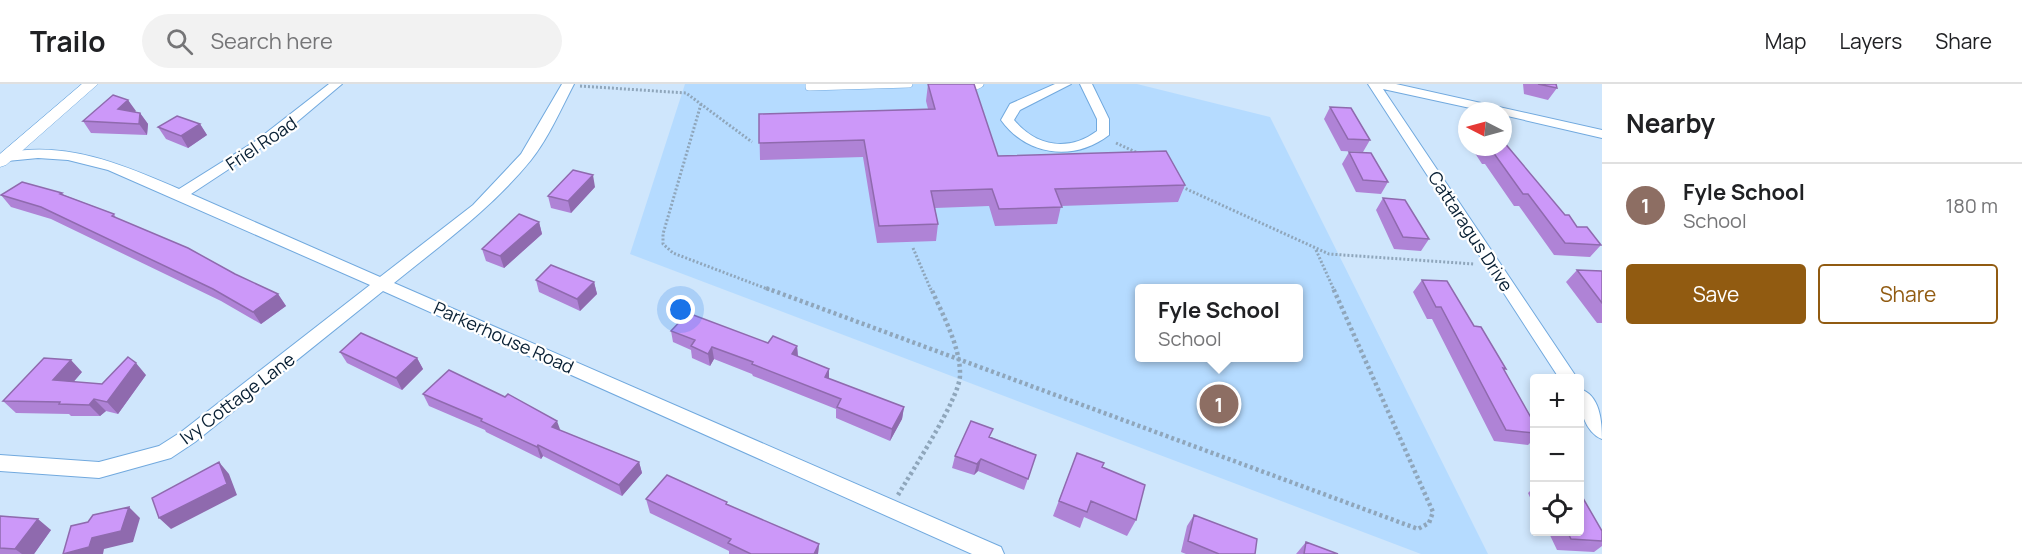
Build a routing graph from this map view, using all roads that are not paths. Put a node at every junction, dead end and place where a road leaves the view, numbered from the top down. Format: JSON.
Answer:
{"nodes":[{"id":1,"x":91,"y":84,"type":"edge"},
{"id":2,"x":336,"y":84,"type":"edge"},
{"id":3,"x":809,"y":84,"type":"edge"},
{"id":4,"x":909,"y":84,"type":"edge"},
{"id":5,"x":967,"y":84,"type":"edge"},
{"id":6,"x":980,"y":84,"type":"edge"},
{"id":7,"x":1063,"y":84,"type":"edge"},
{"id":8,"x":1086,"y":84,"type":"edge"},
{"id":9,"x":1374,"y":84,"type":"edge"},
{"id":10,"x":1379,"y":84,"type":"edge"},
{"id":11,"x":568,"y":85,"type":"edge"},
{"id":12,"x":1461,"y":102,"type":"edge"},
{"id":13,"x":1512,"y":113,"type":"edge"},
{"id":14,"x":1602,"y":134,"type":"edge"},
{"id":15,"x":3,"y":160,"type":"edge"},
{"id":16,"x":181,"y":194,"type":"junction"},
{"id":17,"x":384,"y":284,"type":"junction"},
{"id":18,"x":1565,"y":374,"type":"edge"},
{"id":19,"x":1584,"y":402,"type":"edge"},
{"id":20,"x":1602,"y":431,"type":"edge"},
{"id":21,"x":0,"y":463,"type":"edge"},
{"id":22,"x":994,"y":554,"type":"edge"}],
"edges":[{"from":1,"to":15,"type":"street"},
{"from":2,"to":16,"type":"street","name":"Friel Road"},
{"from":3,"to":4,"type":"lane"},
{"from":5,"to":6,"type":"lane"},
{"from":7,"to":8,"type":"street"},
{"from":9,"to":18,"type":"street","name":"Cattaragus Drive"},
{"from":10,"to":12,"type":"street"},
{"from":11,"to":17,"type":"street","name":"Ivy Cottage Lane"},
{"from":13,"to":14,"type":"street"},
{"from":15,"to":16,"type":"street","name":"Parkerhouse Road"},
{"from":16,"to":17,"type":"street","name":"Parkerhouse Road"},
{"from":17,"to":21,"type":"street","name":"Ivy Cottage Lane"},
{"from":17,"to":22,"type":"street","name":"Parkerhouse Road"},
{"from":19,"to":20,"type":"street"}]}
